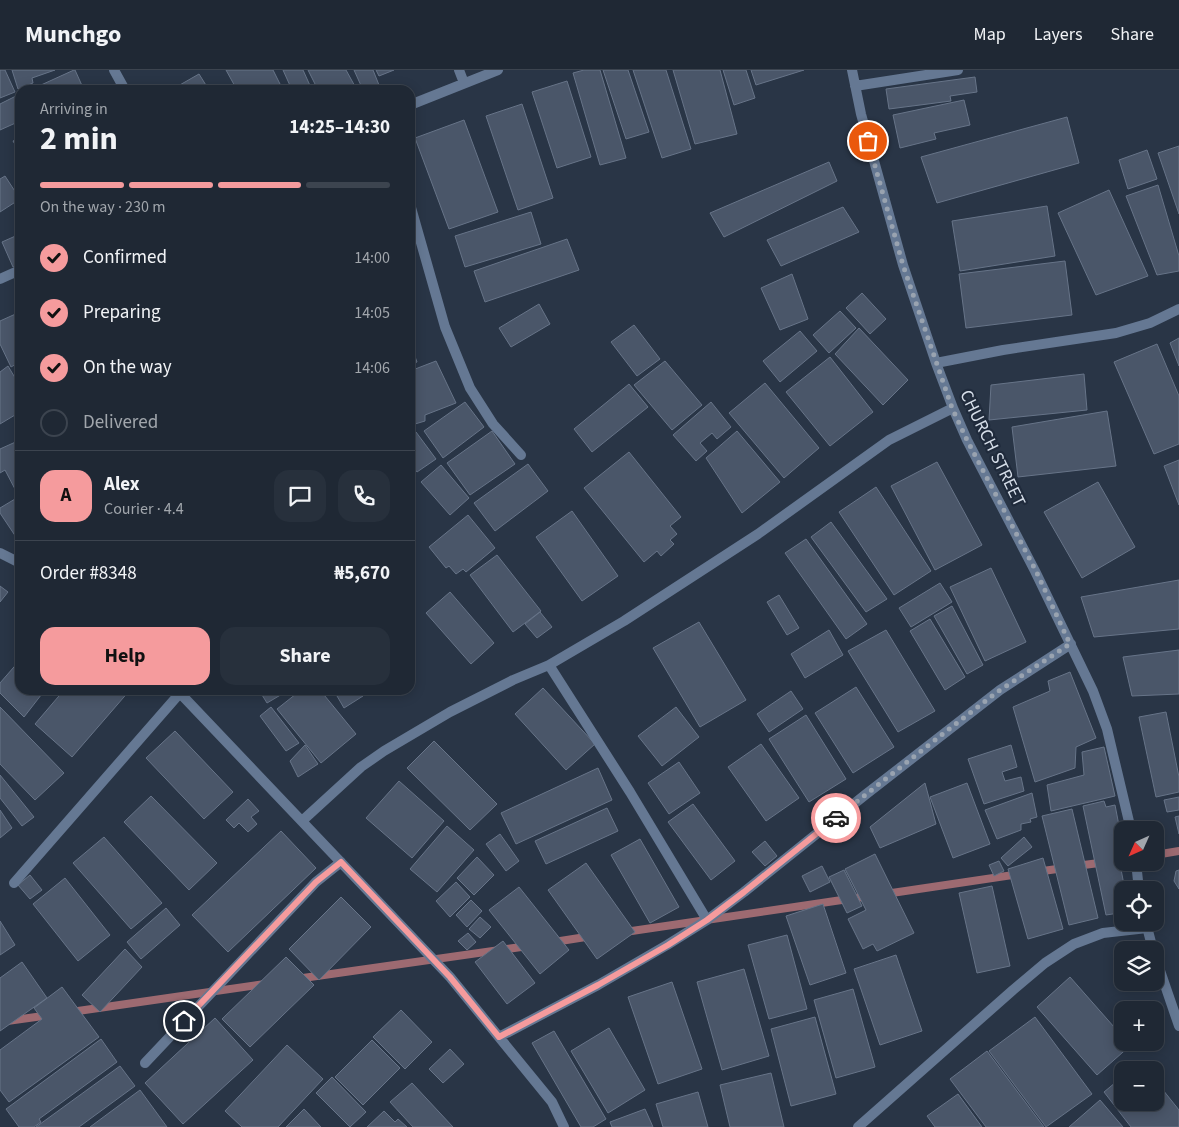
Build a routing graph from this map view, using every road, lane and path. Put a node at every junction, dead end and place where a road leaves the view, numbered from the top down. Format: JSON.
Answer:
{"nodes":[{"id":1,"x":114,"y":70,"type":"edge"},
{"id":2,"x":459,"y":70,"type":"edge"},
{"id":3,"x":498,"y":70,"type":"edge"},
{"id":4,"x":852,"y":70,"type":"edge"},
{"id":5,"x":958,"y":70,"type":"edge"},
{"id":6,"x":464,"y":83,"type":"junction"},
{"id":7,"x":122,"y":85,"type":"edge"},
{"id":8,"x":855,"y":86,"type":"junction"},
{"id":9,"x":415,"y":103,"type":"edge"},
{"id":10,"x":415,"y":222,"type":"edge"},
{"id":11,"x":15,"y":272,"type":"edge"},
{"id":12,"x":0,"y":279,"type":"edge"},
{"id":13,"x":1179,"y":309,"type":"edge"},
{"id":14,"x":936,"y":363,"type":"junction"},
{"id":15,"x":952,"y":408,"type":"junction"},
{"id":16,"x":522,"y":455,"type":"dead end"},
{"id":17,"x":0,"y":553,"type":"edge"},
{"id":18,"x":15,"y":560,"type":"edge"},
{"id":19,"x":1070,"y":644,"type":"junction"},
{"id":20,"x":549,"y":665,"type":"junction"},
{"id":21,"x":176,"y":695,"type":"edge"},
{"id":22,"x":182,"y":695,"type":"edge"},
{"id":23,"x":302,"y":821,"type":"junction"},
{"id":24,"x":1129,"y":821,"type":"edge"},
{"id":25,"x":341,"y":862,"type":"junction"},
{"id":26,"x":14,"y":883,"type":"dead end"},
{"id":27,"x":707,"y":920,"type":"junction"},
{"id":28,"x":1114,"y":931,"type":"edge"},
{"id":29,"x":1164,"y":982,"type":"edge"},
{"id":30,"x":1179,"y":1026,"type":"edge"},
{"id":31,"x":499,"y":1037,"type":"junction"},
{"id":32,"x":145,"y":1063,"type":"dead end"},
{"id":33,"x":564,"y":1127,"type":"edge"},
{"id":34,"x":858,"y":1127,"type":"edge"}],
"edges":[{"from":1,"to":7,"type":"street"},
{"from":2,"to":6,"type":"street"},
{"from":3,"to":6,"type":"street"},
{"from":4,"to":8,"type":"street","name":"CHURCH STREET"},
{"from":5,"to":8,"type":"street"},
{"from":6,"to":9,"type":"street"},
{"from":8,"to":14,"type":"street","name":"CHURCH STREET"},
{"from":10,"to":16,"type":"street"},
{"from":11,"to":12,"type":"street"},
{"from":13,"to":14,"type":"street"},
{"from":14,"to":15,"type":"street","name":"CHURCH STREET"},
{"from":15,"to":19,"type":"street","name":"CHURCH STREET"},
{"from":15,"to":20,"type":"street"},
{"from":17,"to":18,"type":"street"},
{"from":19,"to":24,"type":"street","name":"CHURCH STREET"},
{"from":19,"to":27,"type":"street"},
{"from":20,"to":23,"type":"street"},
{"from":20,"to":27,"type":"street"},
{"from":21,"to":26,"type":"street"},
{"from":22,"to":23,"type":"street"},
{"from":23,"to":25,"type":"street"},
{"from":25,"to":31,"type":"street"},
{"from":25,"to":32,"type":"street"},
{"from":27,"to":31,"type":"street"},
{"from":28,"to":34,"type":"street"},
{"from":29,"to":30,"type":"street"},
{"from":31,"to":33,"type":"street"}]}
